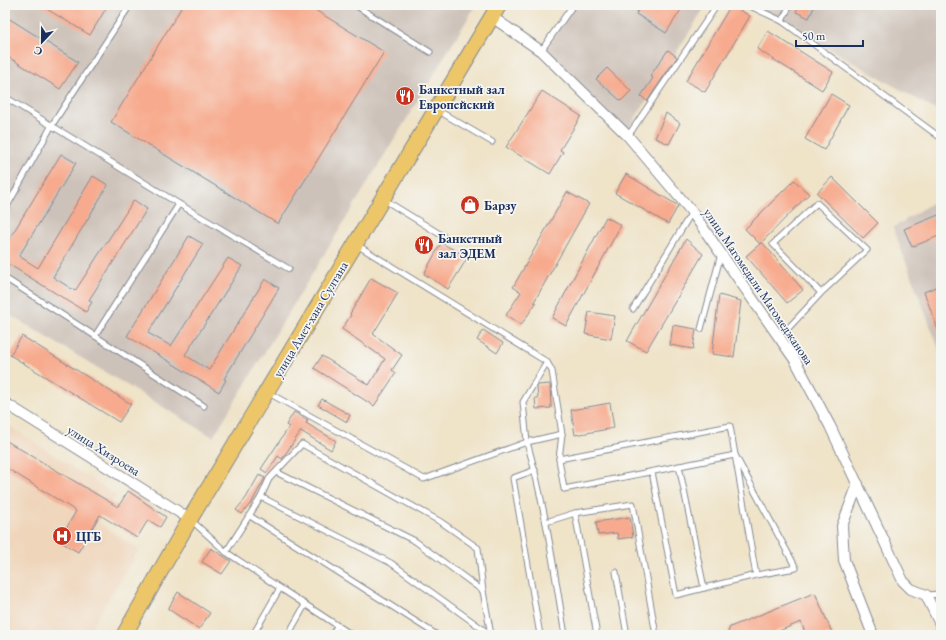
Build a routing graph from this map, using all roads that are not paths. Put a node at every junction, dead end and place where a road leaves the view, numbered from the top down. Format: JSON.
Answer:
{"nodes":[{"id":1,"x":130,"y":5,"type":"edge"},
{"id":2,"x":355,"y":5,"type":"edge"},
{"id":3,"x":573,"y":5,"type":"edge"},
{"id":4,"x":717,"y":5,"type":"edge"},
{"id":5,"x":748,"y":5,"type":"edge"},
{"id":6,"x":790,"y":5,"type":"edge"},
{"id":7,"x":496,"y":11,"type":"edge"},
{"id":8,"x":782,"y":21,"type":"junction"},
{"id":9,"x":541,"y":51,"type":"junction"},
{"id":10,"x":430,"y":52,"type":"dead end"},
{"id":11,"x":5,"y":97,"type":"edge"},
{"id":12,"x":436,"y":109,"type":"junction"},
{"id":13,"x":52,"y":126,"type":"junction"},
{"id":14,"x":628,"y":136,"type":"junction"},
{"id":15,"x":941,"y":138,"type":"edge"},
{"id":16,"x":492,"y":142,"type":"dead end"},
{"id":17,"x":382,"y":199,"type":"junction"},
{"id":18,"x":179,"y":204,"type":"junction"},
{"id":19,"x":5,"y":210,"type":"edge"},
{"id":20,"x":692,"y":212,"type":"junction"},
{"id":21,"x":443,"y":236,"type":"dead end"},
{"id":22,"x":355,"y":244,"type":"junction"},
{"id":23,"x":722,"y":253,"type":"junction"},
{"id":24,"x":289,"y":269,"type":"dead end"},
{"id":25,"x":5,"y":278,"type":"edge"},
{"id":26,"x":821,"y":293,"type":"junction"},
{"id":27,"x":633,"y":309,"type":"dead end"},
{"id":28,"x":701,"y":330,"type":"dead end"},
{"id":29,"x":95,"y":336,"type":"junction"},
{"id":30,"x":780,"y":337,"type":"junction"},
{"id":31,"x":547,"y":362,"type":"junction"},
{"id":32,"x":266,"y":391,"type":"junction"},
{"id":33,"x":5,"y":403,"type":"edge"},
{"id":34,"x":204,"y":406,"type":"dead end"},
{"id":35,"x":562,"y":434,"type":"junction"},
{"id":36,"x":527,"y":442,"type":"junction"},
{"id":37,"x":735,"y":455,"type":"junction"},
{"id":38,"x":559,"y":459,"type":"junction"},
{"id":39,"x":679,"y":466,"type":"junction"},
{"id":40,"x":535,"y":470,"type":"junction"},
{"id":41,"x":276,"y":472,"type":"junction"},
{"id":42,"x":652,"y":472,"type":"junction"},
{"id":43,"x":858,"y":484,"type":"junction"},
{"id":44,"x":261,"y":497,"type":"junction"},
{"id":45,"x":575,"y":513,"type":"junction"},
{"id":46,"x":250,"y":516,"type":"junction"},
{"id":47,"x":190,"y":520,"type":"junction"},
{"id":48,"x":546,"y":522,"type":"junction"},
{"id":49,"x":226,"y":552,"type":"junction"},
{"id":50,"x":616,"y":572,"type":"dead end"},
{"id":51,"x":756,"y":575,"type":"junction"},
{"id":52,"x":280,"y":588,"type":"junction"},
{"id":53,"x":704,"y":588,"type":"junction"},
{"id":54,"x":483,"y":592,"type":"junction"},
{"id":55,"x":941,"y":594,"type":"edge"},
{"id":56,"x":926,"y":595,"type":"junction"},
{"id":57,"x":305,"y":605,"type":"junction"},
{"id":58,"x":337,"y":626,"type":"junction"},
{"id":59,"x":941,"y":626,"type":"edge"},
{"id":60,"x":124,"y":635,"type":"edge"},
{"id":61,"x":253,"y":635,"type":"edge"},
{"id":62,"x":288,"y":635,"type":"edge"},
{"id":63,"x":332,"y":635,"type":"edge"},
{"id":64,"x":352,"y":635,"type":"edge"},
{"id":65,"x":437,"y":635,"type":"edge"},
{"id":66,"x":491,"y":635,"type":"edge"},
{"id":67,"x":540,"y":635,"type":"edge"},
{"id":68,"x":565,"y":635,"type":"edge"},
{"id":69,"x":597,"y":635,"type":"edge"},
{"id":70,"x":626,"y":635,"type":"edge"},
{"id":71,"x":656,"y":635,"type":"edge"},
{"id":72,"x":873,"y":635,"type":"edge"}],
"edges":[{"from":1,"to":13,"type":"lane"},
{"from":2,"to":10,"type":"lane"},
{"from":3,"to":9,"type":"lane"},
{"from":4,"to":14,"type":"lane"},
{"from":5,"to":8,"type":"lane"},
{"from":6,"to":8,"type":"lane"},
{"from":7,"to":9,"type":"street","name":"улица Магомедали Магомеджановa"},
{"from":7,"to":12,"type":"main road","name":"улица Амет-хана Султана"},
{"from":8,"to":15,"type":"lane"},
{"from":9,"to":14,"type":"street","name":"улица Магомедали Магомеджановa"},
{"from":11,"to":13,"type":"lane"},
{"from":12,"to":16,"type":"lane"},
{"from":12,"to":17,"type":"main road","name":"улица Амет-хана Султана"},
{"from":13,"to":18,"type":"lane"},
{"from":13,"to":19,"type":"lane"},
{"from":14,"to":20,"type":"street","name":"улица Магомедали Магомеджановa"},
{"from":17,"to":21,"type":"lane"},
{"from":17,"to":22,"type":"main road","name":"улица Амет-хана Султана"},
{"from":18,"to":24,"type":"lane"},
{"from":18,"to":29,"type":"lane"},
{"from":20,"to":23,"type":"street","name":"улица Магомедали Магомеджановa"},
{"from":20,"to":27,"type":"lane"},
{"from":22,"to":31,"type":"lane"},
{"from":22,"to":32,"type":"main road","name":"улица Амет-хана Султана"},
{"from":23,"to":28,"type":"lane"},
{"from":23,"to":30,"type":"street","name":"улица Магомедали Магомеджановa"},
{"from":25,"to":29,"type":"lane"},
{"from":26,"to":26,"type":"lane"},
{"from":26,"to":30,"type":"lane"},
{"from":29,"to":34,"type":"lane"},
{"from":30,"to":43,"type":"street","name":"улица Магомедали Магомеджановa"},
{"from":31,"to":35,"type":"lane"},
{"from":31,"to":36,"type":"lane"},
{"from":32,"to":36,"type":"lane"},
{"from":32,"to":47,"type":"main road","name":"улица Амет-хана Султана"},
{"from":33,"to":47,"type":"street","name":"улица Хизроева"},
{"from":35,"to":36,"type":"lane"},
{"from":35,"to":38,"type":"lane"},
{"from":36,"to":40,"type":"lane"},
{"from":37,"to":38,"type":"lane"},
{"from":37,"to":39,"type":"lane"},
{"from":37,"to":51,"type":"lane"},
{"from":37,"to":51,"type":"lane"},
{"from":38,"to":42,"type":"lane"},
{"from":39,"to":42,"type":"lane"},
{"from":39,"to":53,"type":"lane"},
{"from":40,"to":48,"type":"lane"},
{"from":40,"to":67,"type":"lane"},
{"from":41,"to":44,"type":"lane"},
{"from":41,"to":54,"type":"lane"},
{"from":41,"to":54,"type":"lane"},
{"from":42,"to":53,"type":"lane"},
{"from":43,"to":56,"type":"street","name":"улица Магомедали Магомеджановa"},
{"from":43,"to":72,"type":"street"},
{"from":44,"to":46,"type":"lane"},
{"from":44,"to":66,"type":"lane"},
{"from":45,"to":48,"type":"lane"},
{"from":45,"to":69,"type":"lane"},
{"from":45,"to":71,"type":"lane"},
{"from":46,"to":49,"type":"lane"},
{"from":46,"to":65,"type":"lane"},
{"from":47,"to":49,"type":"lane"},
{"from":47,"to":60,"type":"main road","name":"улица Амет-хана Султана"},
{"from":48,"to":68,"type":"lane"},
{"from":49,"to":52,"type":"lane"},
{"from":50,"to":70,"type":"lane"},
{"from":51,"to":53,"type":"lane"},
{"from":52,"to":57,"type":"lane"},
{"from":52,"to":61,"type":"lane"},
{"from":54,"to":66,"type":"lane"},
{"from":55,"to":56,"type":"lane"},
{"from":56,"to":59,"type":"street"},
{"from":57,"to":58,"type":"lane"},
{"from":57,"to":62,"type":"lane"},
{"from":58,"to":63,"type":"lane"},
{"from":58,"to":64,"type":"lane"}]}
